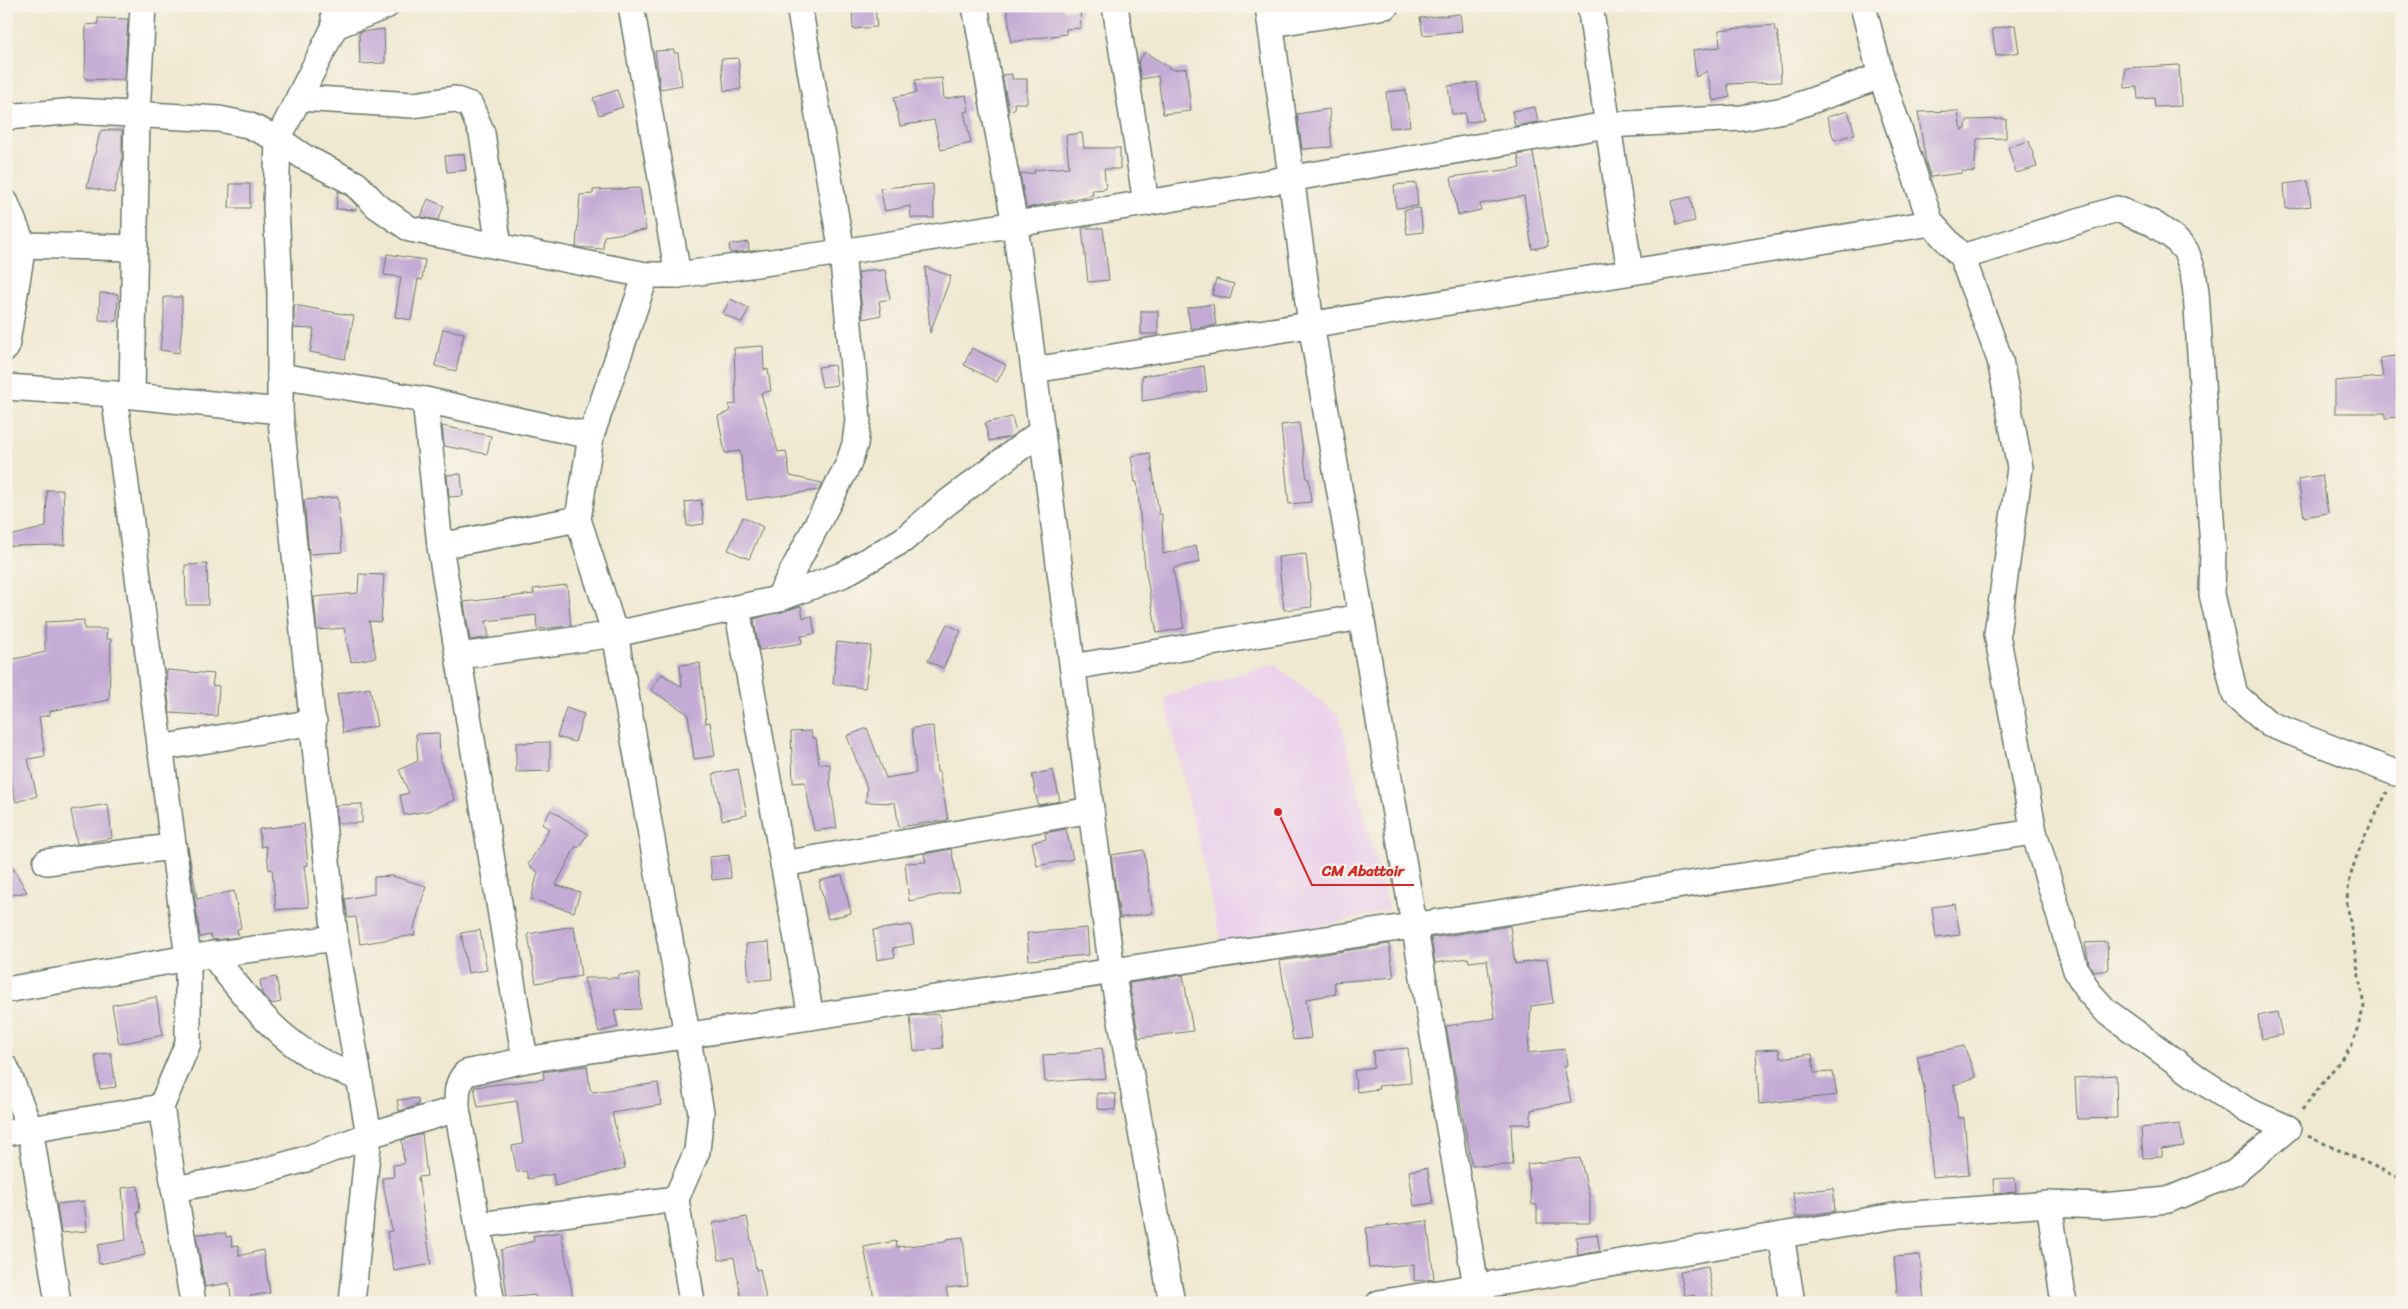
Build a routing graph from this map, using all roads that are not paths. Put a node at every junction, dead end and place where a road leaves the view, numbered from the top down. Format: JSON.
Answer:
{"nodes":[{"id":1,"x":144,"y":6,"type":"edge"},
{"id":2,"x":386,"y":6,"type":"edge"},
{"id":3,"x":631,"y":6,"type":"edge"},
{"id":4,"x":799,"y":6,"type":"edge"},
{"id":5,"x":975,"y":6,"type":"edge"},
{"id":6,"x":1115,"y":6,"type":"edge"},
{"id":7,"x":1386,"y":6,"type":"edge"},
{"id":8,"x":1590,"y":6,"type":"edge"},
{"id":9,"x":1863,"y":6,"type":"edge"},
{"id":10,"x":1269,"y":15,"type":"edge"},
{"id":11,"x":334,"y":16,"type":"edge"},
{"id":12,"x":1881,"y":76,"type":"junction"},
{"id":13,"x":299,"y":98,"type":"junction"},
{"id":14,"x":137,"y":113,"type":"junction"},
{"id":15,"x":6,"y":117,"type":"edge"},
{"id":16,"x":1606,"y":125,"type":"junction"},
{"id":17,"x":278,"y":139,"type":"junction"},
{"id":18,"x":1291,"y":179,"type":"junction"},
{"id":19,"x":6,"y":203,"type":"edge"},
{"id":20,"x":1146,"y":203,"type":"junction"},
{"id":21,"x":1931,"y":223,"type":"junction"},
{"id":22,"x":1014,"y":225,"type":"junction"},
{"id":23,"x":23,"y":245,"type":"junction"},
{"id":24,"x":498,"y":246,"type":"junction"},
{"id":25,"x":135,"y":248,"type":"junction"},
{"id":26,"x":842,"y":252,"type":"junction"},
{"id":27,"x":1962,"y":257,"type":"junction"},
{"id":28,"x":1630,"y":272,"type":"junction"},
{"id":29,"x":678,"y":274,"type":"junction"},
{"id":30,"x":646,"y":275,"type":"junction"},
{"id":31,"x":1311,"y":324,"type":"junction"},
{"id":32,"x":6,"y":348,"type":"edge"},
{"id":33,"x":1034,"y":370,"type":"junction"},
{"id":34,"x":280,"y":376,"type":"junction"},
{"id":35,"x":6,"y":387,"type":"edge"},
{"id":36,"x":123,"y":395,"type":"junction"},
{"id":37,"x":425,"y":400,"type":"junction"},
{"id":38,"x":280,"y":411,"type":"junction"},
{"id":39,"x":1042,"y":430,"type":"junction"},
{"id":40,"x":591,"y":436,"type":"junction"},
{"id":41,"x":578,"y":519,"type":"junction"},
{"id":42,"x":440,"y":546,"type":"junction"},
{"id":43,"x":778,"y":599,"type":"junction"},
{"id":44,"x":736,"y":608,"type":"junction"},
{"id":45,"x":1360,"y":617,"type":"junction"},
{"id":46,"x":615,"y":634,"type":"junction"},
{"id":47,"x":460,"y":656,"type":"junction"},
{"id":48,"x":1073,"y":667,"type":"junction"},
{"id":49,"x":314,"y":722,"type":"junction"},
{"id":50,"x":160,"y":748,"type":"junction"},
{"id":51,"x":2396,"y":773,"type":"road end"},
{"id":52,"x":1091,"y":810,"type":"junction"},
{"id":53,"x":2034,"y":832,"type":"junction"},
{"id":54,"x":174,"y":847,"type":"junction"},
{"id":55,"x":46,"y":862,"type":"dead end"},
{"id":56,"x":783,"y":864,"type":"junction"},
{"id":57,"x":1414,"y":926,"type":"junction"},
{"id":58,"x":336,"y":938,"type":"junction"},
{"id":59,"x":212,"y":954,"type":"junction"},
{"id":60,"x":188,"y":958,"type":"junction"},
{"id":61,"x":1112,"y":971,"type":"junction"},
{"id":62,"x":6,"y":990,"type":"edge"},
{"id":63,"x":811,"y":1017,"type":"junction"},
{"id":64,"x":687,"y":1035,"type":"junction"},
{"id":65,"x":525,"y":1060,"type":"junction"},
{"id":66,"x":6,"y":1068,"type":"edge"},
{"id":67,"x":359,"y":1078,"type":"junction"},
{"id":68,"x":160,"y":1107,"type":"junction"},
{"id":69,"x":457,"y":1109,"type":"junction"},
{"id":70,"x":30,"y":1128,"type":"junction"},
{"id":71,"x":6,"y":1133,"type":"edge"},
{"id":72,"x":369,"y":1135,"type":"junction"},
{"id":73,"x":174,"y":1189,"type":"junction"},
{"id":74,"x":676,"y":1198,"type":"junction"},
{"id":75,"x":2049,"y":1204,"type":"junction"},
{"id":76,"x":480,"y":1225,"type":"junction"},
{"id":77,"x":1781,"y":1235,"type":"junction"},
{"id":78,"x":1478,"y":1294,"type":"edge"},
{"id":79,"x":58,"y":1303,"type":"edge"},
{"id":80,"x":193,"y":1303,"type":"edge"},
{"id":81,"x":352,"y":1303,"type":"edge"},
{"id":82,"x":492,"y":1303,"type":"edge"},
{"id":83,"x":692,"y":1303,"type":"edge"},
{"id":84,"x":1172,"y":1303,"type":"edge"},
{"id":85,"x":1379,"y":1303,"type":"edge"},
{"id":86,"x":1792,"y":1303,"type":"edge"},
{"id":87,"x":2064,"y":1303,"type":"edge"}],
"edges":[{"from":1,"to":14,"type":"street"},
{"from":2,"to":11,"type":"street"},
{"from":3,"to":29,"type":"street"},
{"from":4,"to":26,"type":"street"},
{"from":5,"to":22,"type":"street"},
{"from":6,"to":20,"type":"street"},
{"from":7,"to":10,"type":"street"},
{"from":8,"to":16,"type":"street"},
{"from":9,"to":12,"type":"street"},
{"from":10,"to":18,"type":"street"},
{"from":11,"to":13,"type":"street"},
{"from":12,"to":16,"type":"street"},
{"from":12,"to":21,"type":"street"},
{"from":13,"to":17,"type":"street"},
{"from":13,"to":24,"type":"street"},
{"from":14,"to":15,"type":"street"},
{"from":14,"to":17,"type":"street"},
{"from":14,"to":25,"type":"street"},
{"from":16,"to":18,"type":"street"},
{"from":16,"to":28,"type":"street"},
{"from":17,"to":24,"type":"street"},
{"from":17,"to":34,"type":"street"},
{"from":18,"to":20,"type":"street"},
{"from":18,"to":31,"type":"street"},
{"from":19,"to":23,"type":"street"},
{"from":20,"to":22,"type":"street"},
{"from":21,"to":27,"type":"street"},
{"from":21,"to":28,"type":"street"},
{"from":22,"to":26,"type":"street"},
{"from":22,"to":33,"type":"street"},
{"from":23,"to":25,"type":"street"},
{"from":23,"to":32,"type":"street"},
{"from":24,"to":30,"type":"street"},
{"from":25,"to":36,"type":"street"},
{"from":26,"to":29,"type":"street"},
{"from":26,"to":43,"type":"street"},
{"from":27,"to":51,"type":"street"},
{"from":27,"to":53,"type":"street"},
{"from":28,"to":31,"type":"street"},
{"from":29,"to":30,"type":"street"},
{"from":30,"to":40,"type":"street"},
{"from":31,"to":33,"type":"street"},
{"from":31,"to":45,"type":"street"},
{"from":33,"to":39,"type":"street"},
{"from":34,"to":37,"type":"street"},
{"from":34,"to":38,"type":"street"},
{"from":35,"to":36,"type":"street"},
{"from":36,"to":38,"type":"street"},
{"from":36,"to":50,"type":"street"},
{"from":37,"to":40,"type":"street"},
{"from":37,"to":42,"type":"street"},
{"from":38,"to":49,"type":"street"},
{"from":39,"to":43,"type":"street"},
{"from":39,"to":48,"type":"street"},
{"from":40,"to":41,"type":"street"},
{"from":41,"to":42,"type":"street"},
{"from":41,"to":46,"type":"street"},
{"from":42,"to":47,"type":"street"},
{"from":43,"to":44,"type":"street"},
{"from":44,"to":46,"type":"street"},
{"from":44,"to":56,"type":"street"},
{"from":45,"to":48,"type":"street"},
{"from":45,"to":57,"type":"street"},
{"from":46,"to":47,"type":"street"},
{"from":46,"to":64,"type":"street"},
{"from":47,"to":65,"type":"street"},
{"from":48,"to":52,"type":"street"},
{"from":49,"to":50,"type":"street"},
{"from":49,"to":58,"type":"street"},
{"from":50,"to":54,"type":"street"},
{"from":52,"to":56,"type":"street"},
{"from":52,"to":61,"type":"street"},
{"from":53,"to":57,"type":"street"},
{"from":53,"to":75,"type":"street"},
{"from":54,"to":55,"type":"street"},
{"from":54,"to":60,"type":"street"},
{"from":56,"to":63,"type":"street"},
{"from":57,"to":61,"type":"street"},
{"from":57,"to":78,"type":"street"},
{"from":58,"to":59,"type":"street"},
{"from":58,"to":67,"type":"street"},
{"from":59,"to":60,"type":"street"},
{"from":59,"to":67,"type":"street"},
{"from":60,"to":62,"type":"street"},
{"from":60,"to":68,"type":"street"},
{"from":61,"to":63,"type":"street"},
{"from":61,"to":84,"type":"street"},
{"from":63,"to":64,"type":"street"},
{"from":64,"to":65,"type":"street"},
{"from":64,"to":74,"type":"street"},
{"from":65,"to":69,"type":"street"},
{"from":66,"to":70,"type":"street"},
{"from":67,"to":72,"type":"street"},
{"from":68,"to":70,"type":"street"},
{"from":68,"to":73,"type":"street"},
{"from":69,"to":72,"type":"street"},
{"from":69,"to":76,"type":"street"},
{"from":70,"to":71,"type":"street"},
{"from":70,"to":79,"type":"street"},
{"from":72,"to":73,"type":"street"},
{"from":72,"to":81,"type":"street"},
{"from":73,"to":80,"type":"street"},
{"from":74,"to":76,"type":"street"},
{"from":74,"to":83,"type":"street"},
{"from":75,"to":77,"type":"street"},
{"from":75,"to":87,"type":"street"},
{"from":76,"to":82,"type":"street"},
{"from":77,"to":78,"type":"street"},
{"from":77,"to":86,"type":"street"},
{"from":78,"to":85,"type":"street"}]}
